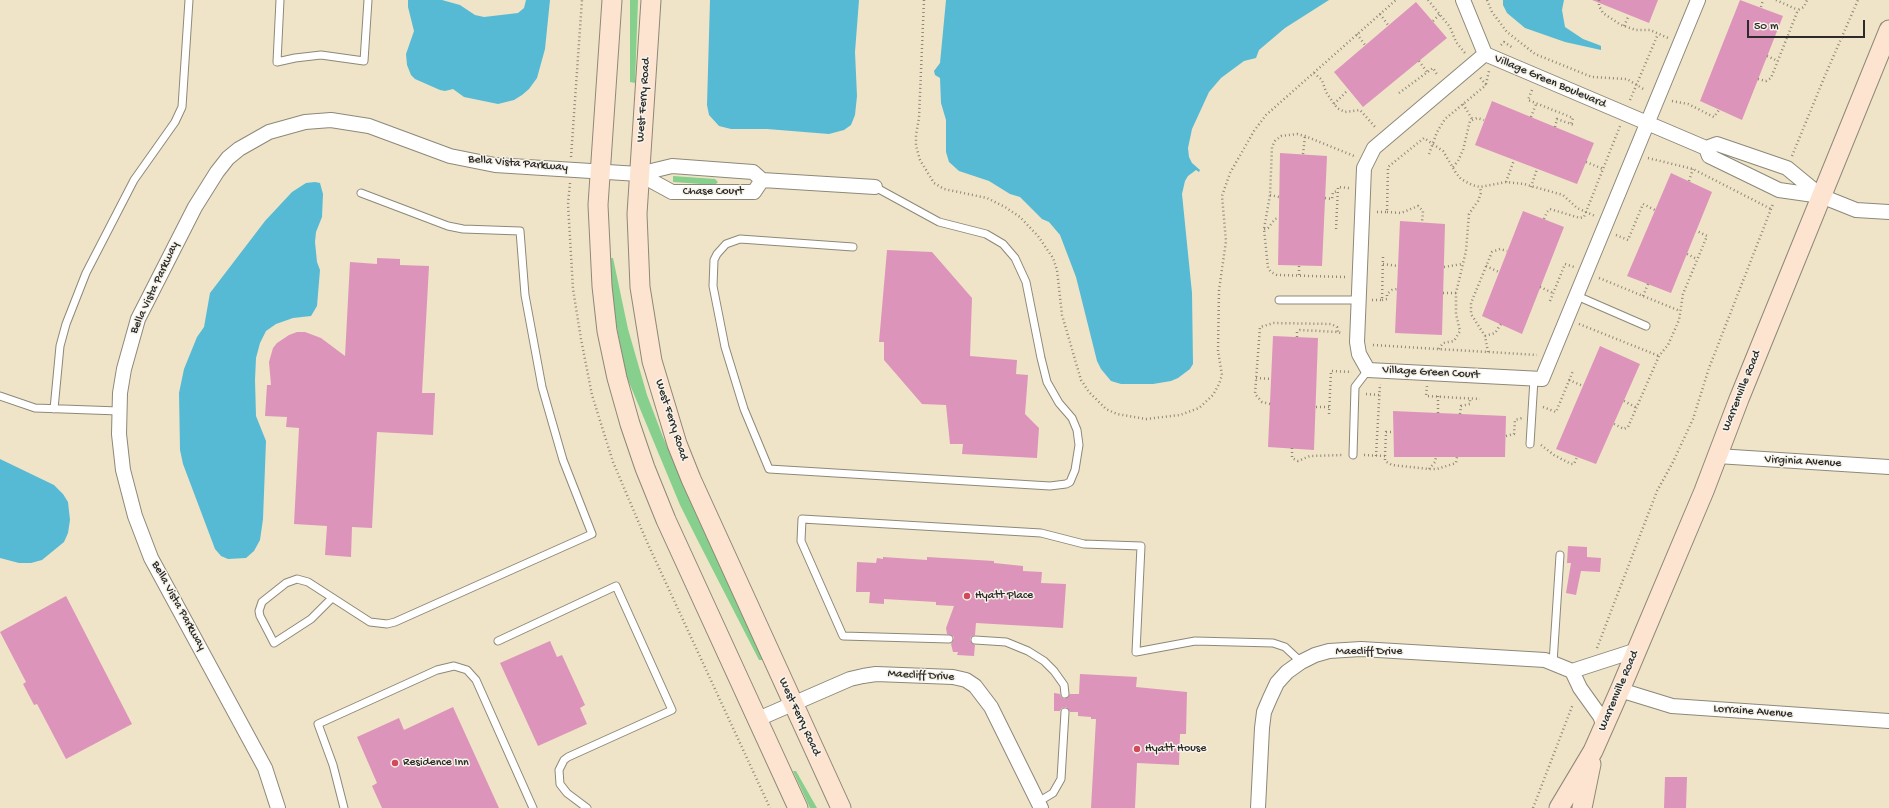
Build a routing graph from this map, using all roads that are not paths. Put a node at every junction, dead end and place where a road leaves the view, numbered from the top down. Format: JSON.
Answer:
{"nodes":[{"id":1,"x":189,"y":0,"type":"edge"},
{"id":2,"x":280,"y":0,"type":"edge"},
{"id":3,"x":368,"y":0,"type":"edge"},
{"id":4,"x":612,"y":0,"type":"edge"},
{"id":5,"x":651,"y":0,"type":"edge"},
{"id":6,"x":1463,"y":0,"type":"edge"},
{"id":7,"x":1698,"y":0,"type":"edge"},
{"id":8,"x":1889,"y":30,"type":"edge"},
{"id":9,"x":1485,"y":54,"type":"junction"},
{"id":10,"x":1648,"y":124,"type":"junction"},
{"id":11,"x":1706,"y":148,"type":"junction"},
{"id":12,"x":599,"y":170,"type":"junction"},
{"id":13,"x":639,"y":174,"type":"junction"},
{"id":14,"x":762,"y":180,"type":"junction"},
{"id":15,"x":875,"y":187,"type":"joint"},
{"id":16,"x":361,"y":194,"type":"dead end"},
{"id":17,"x":1820,"y":196,"type":"junction"},
{"id":18,"x":1889,"y":212,"type":"edge"},
{"id":19,"x":853,"y":247,"type":"dead end"},
{"id":20,"x":1577,"y":296,"type":"junction"},
{"id":21,"x":1279,"y":300,"type":"dead end"},
{"id":22,"x":1363,"y":300,"type":"junction"},
{"id":23,"x":1646,"y":326,"type":"dead end"},
{"id":24,"x":1368,"y":370,"type":"junction"},
{"id":25,"x":1534,"y":379,"type":"junction"},
{"id":26,"x":0,"y":396,"type":"edge"},
{"id":27,"x":54,"y":409,"type":"junction"},
{"id":28,"x":119,"y":411,"type":"junction"},
{"id":29,"x":1530,"y":444,"type":"dead end"},
{"id":30,"x":1352,"y":455,"type":"road end"},
{"id":31,"x":1716,"y":456,"type":"junction"},
{"id":32,"x":1889,"y":467,"type":"edge"},
{"id":33,"x":1560,"y":555,"type":"dead end"},
{"id":34,"x":332,"y":598,"type":"junction"},
{"id":35,"x":949,"y":639,"type":"dead end"},
{"id":36,"x":975,"y":640,"type":"dead end"},
{"id":37,"x":498,"y":641,"type":"dead end"},
{"id":38,"x":1637,"y":650,"type":"junction"},
{"id":39,"x":1300,"y":662,"type":"junction"},
{"id":40,"x":1553,"y":663,"type":"junction"},
{"id":41,"x":1572,"y":671,"type":"junction"},
{"id":42,"x":1620,"y":690,"type":"junction"},
{"id":43,"x":1065,"y":694,"type":"dead end"},
{"id":44,"x":793,"y":703,"type":"junction"},
{"id":45,"x":1065,"y":712,"type":"dead end"},
{"id":46,"x":758,"y":719,"type":"junction"},
{"id":47,"x":1889,"y":720,"type":"edge"},
{"id":48,"x":1604,"y":726,"type":"junction"},
{"id":49,"x":1593,"y":751,"type":"junction"},
{"id":50,"x":1040,"y":805,"type":"edge"},
{"id":51,"x":278,"y":808,"type":"edge"},
{"id":52,"x":344,"y":808,"type":"edge"},
{"id":53,"x":533,"y":808,"type":"edge"},
{"id":54,"x":587,"y":808,"type":"edge"},
{"id":55,"x":798,"y":808,"type":"edge"},
{"id":56,"x":841,"y":808,"type":"edge"},
{"id":57,"x":1258,"y":808,"type":"edge"},
{"id":58,"x":1559,"y":808,"type":"edge"},
{"id":59,"x":1582,"y":808,"type":"edge"}],
"edges":[{"from":1,"to":27,"type":"lane"},
{"from":2,"to":3,"type":"lane"},
{"from":4,"to":12,"type":"main road"},
{"from":5,"to":13,"type":"main road","name":"West Ferry Road"},
{"from":6,"to":9,"type":"street","name":"Village Green Boulevard"},
{"from":7,"to":10,"type":"street"},
{"from":8,"to":17,"type":"main road","name":"Warrenville Road"},
{"from":9,"to":10,"type":"street","name":"Village Green Boulevard"},
{"from":9,"to":22,"type":"street","name":"Village Green Court"},
{"from":10,"to":11,"type":"street","name":"Village Green Boulevard"},
{"from":10,"to":20,"type":"street"},
{"from":11,"to":17,"type":"street","name":"Village Green Boulevard"},
{"from":11,"to":17,"type":"street","name":"Village Green Boulevard"},
{"from":12,"to":13,"type":"street","name":"Chase Court"},
{"from":12,"to":28,"type":"street","name":"Bella Vista Parkway"},
{"from":12,"to":46,"type":"main road"},
{"from":13,"to":14,"type":"street","name":"Chase Court"},
{"from":13,"to":14,"type":"street","name":"Chase Court"},
{"from":13,"to":44,"type":"main road","name":"West Ferry Road"},
{"from":14,"to":15,"type":"street","name":"Chase Court"},
{"from":15,"to":19,"type":"lane"},
{"from":16,"to":34,"type":"lane"},
{"from":17,"to":18,"type":"street"},
{"from":17,"to":31,"type":"main road","name":"Warrenville Road"},
{"from":20,"to":23,"type":"lane"},
{"from":20,"to":25,"type":"street"},
{"from":21,"to":22,"type":"lane"},
{"from":22,"to":24,"type":"street","name":"Village Green Court"},
{"from":24,"to":25,"type":"street","name":"Village Green Court"},
{"from":24,"to":30,"type":"lane"},
{"from":25,"to":29,"type":"lane"},
{"from":26,"to":27,"type":"lane"},
{"from":27,"to":28,"type":"lane"},
{"from":28,"to":51,"type":"street","name":"Bella Vista Parkway"},
{"from":31,"to":32,"type":"street","name":"Virginia Avenue"},
{"from":31,"to":38,"type":"main road","name":"Warrenville Road"},
{"from":33,"to":40,"type":"lane"},
{"from":34,"to":34,"type":"lane"},
{"from":35,"to":39,"type":"lane"},
{"from":36,"to":43,"type":"lane"},
{"from":37,"to":54,"type":"lane"},
{"from":38,"to":41,"type":"street"},
{"from":38,"to":42,"type":"main road","name":"Warrenville Road"},
{"from":39,"to":40,"type":"street","name":"Maecliff Drive"},
{"from":39,"to":57,"type":"street","name":"Maecliff Drive"},
{"from":40,"to":41,"type":"street","name":"Maecliff Drive"},
{"from":41,"to":48,"type":"street"},
{"from":42,"to":47,"type":"street","name":"Lorraine Avenue"},
{"from":42,"to":48,"type":"main road","name":"Warrenville Road"},
{"from":44,"to":46,"type":"street","name":"Maecliff Drive"},
{"from":44,"to":50,"type":"street","name":"Maecliff Drive"},
{"from":44,"to":56,"type":"main road","name":"West Ferry Road"},
{"from":45,"to":50,"type":"lane"},
{"from":46,"to":55,"type":"main road"},
{"from":48,"to":49,"type":"main road","name":"Warrenville Road"},
{"from":49,"to":58,"type":"main road","name":"Warrenville Road"},
{"from":49,"to":59,"type":"main road","name":"Warrenville Road"},
{"from":52,"to":53,"type":"lane"}]}
